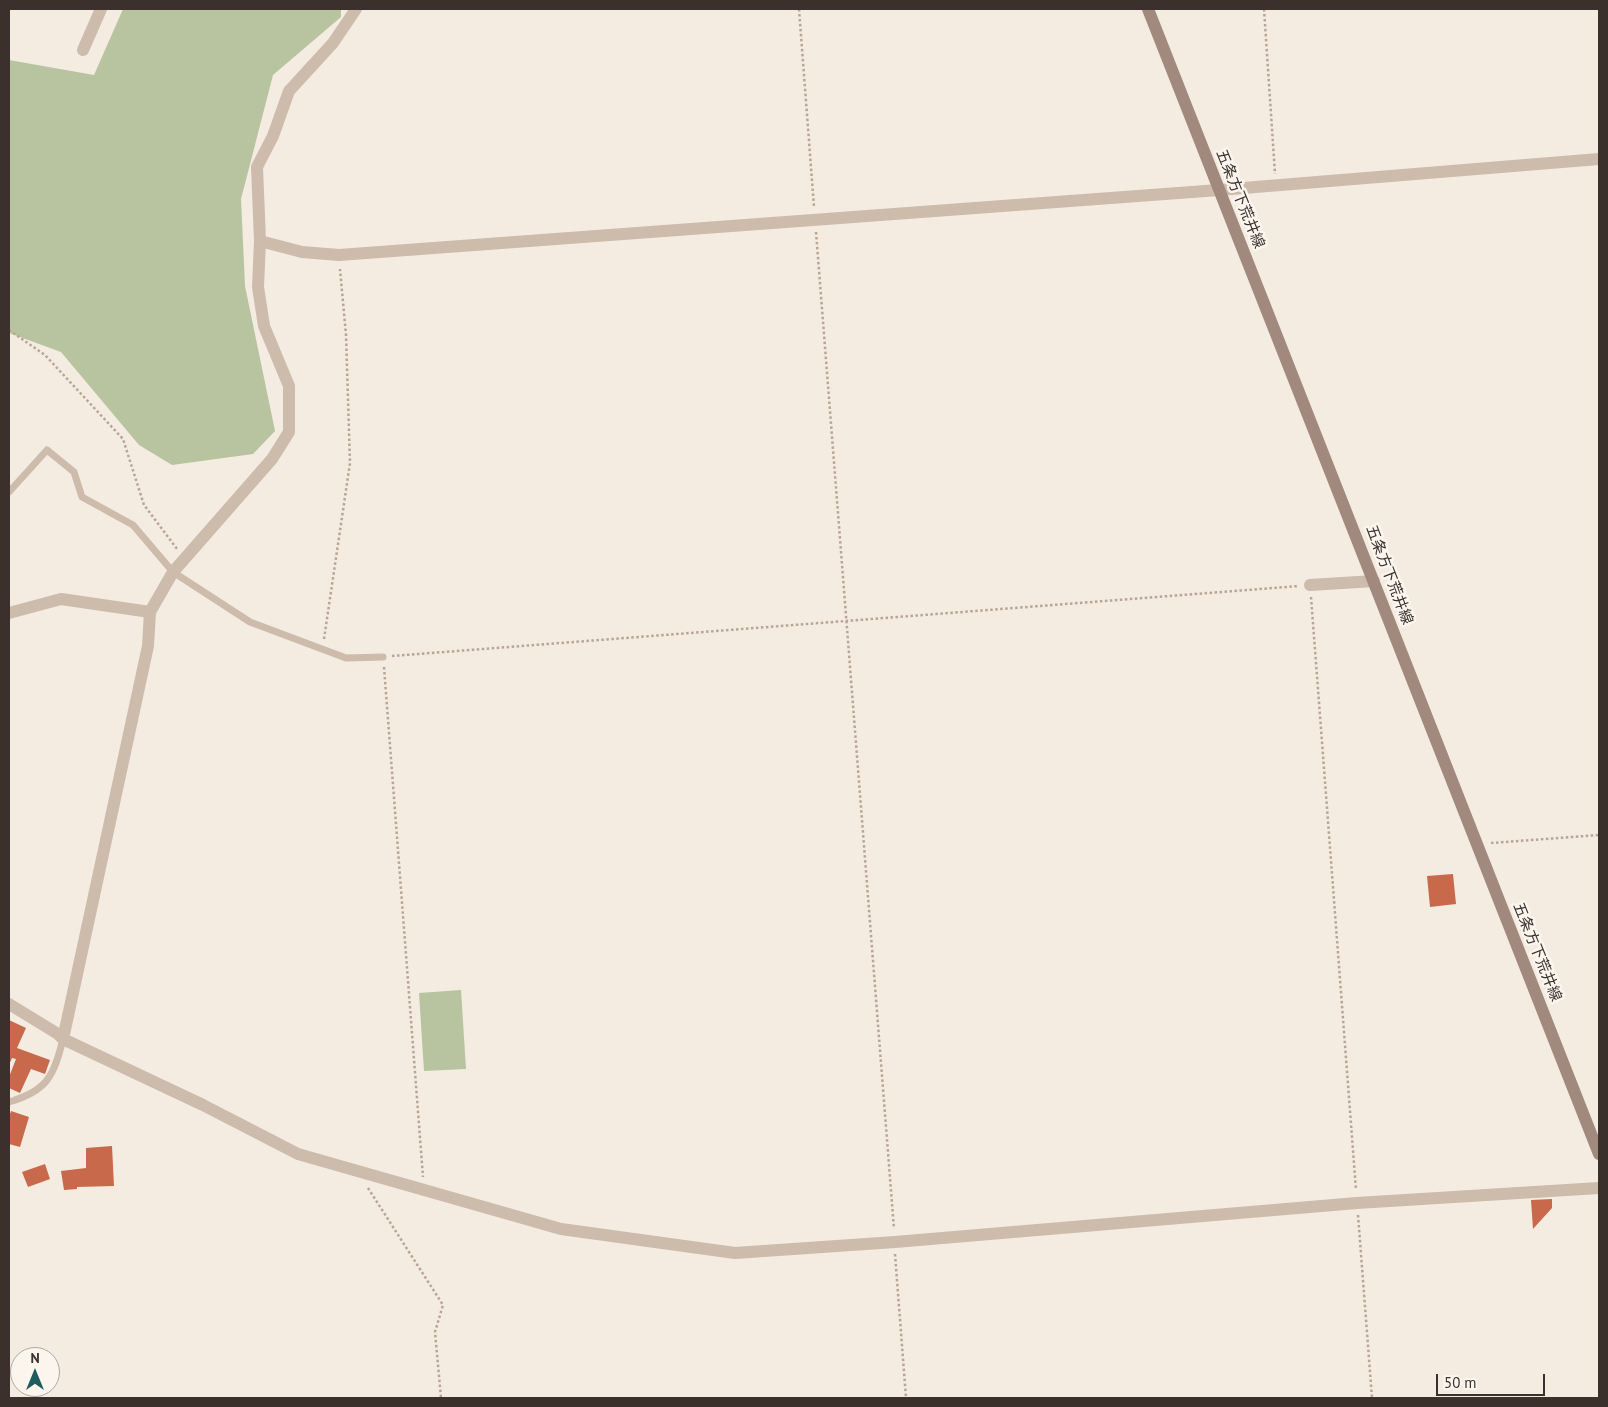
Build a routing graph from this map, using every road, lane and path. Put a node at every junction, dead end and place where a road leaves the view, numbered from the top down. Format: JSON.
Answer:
{"nodes":[{"id":1,"x":101,"y":9,"type":"edge"},
{"id":2,"x":356,"y":9,"type":"edge"},
{"id":3,"x":799,"y":9,"type":"edge"},
{"id":4,"x":1148,"y":9,"type":"edge"},
{"id":5,"x":1264,"y":9,"type":"edge"},
{"id":6,"x":83,"y":50,"type":"dead end"},
{"id":7,"x":1599,"y":159,"type":"edge"},
{"id":8,"x":1276,"y":185,"type":"junction"},
{"id":9,"x":1219,"y":190,"type":"junction"},
{"id":10,"x":815,"y":220,"type":"junction"},
{"id":11,"x":260,"y":241,"type":"junction"},
{"id":12,"x":339,"y":255,"type":"junction"},
{"id":13,"x":9,"y":330,"type":"edge"},
{"id":14,"x":9,"y":492,"type":"edge"},
{"id":15,"x":184,"y":560,"type":"junction"},
{"id":16,"x":173,"y":572,"type":"junction"},
{"id":17,"x":1374,"y":581,"type":"junction"},
{"id":18,"x":1310,"y":585,"type":"junction"},
{"id":19,"x":150,"y":612,"type":"junction"},
{"id":20,"x":9,"y":613,"type":"edge"},
{"id":21,"x":846,"y":621,"type":"junction"},
{"id":22,"x":323,"y":651,"type":"junction"},
{"id":23,"x":383,"y":657,"type":"junction"},
{"id":24,"x":1599,"y":835,"type":"edge"},
{"id":25,"x":1476,"y":844,"type":"junction"},
{"id":26,"x":9,"y":1004,"type":"edge"},
{"id":27,"x":63,"y":1039,"type":"junction"},
{"id":28,"x":9,"y":1102,"type":"edge"},
{"id":29,"x":1599,"y":1154,"type":"edge"},
{"id":30,"x":356,"y":1170,"type":"junction"},
{"id":31,"x":1599,"y":1188,"type":"edge"},
{"id":32,"x":424,"y":1190,"type":"junction"},
{"id":33,"x":1357,"y":1203,"type":"junction"},
{"id":34,"x":895,"y":1242,"type":"junction"},
{"id":35,"x":441,"y":1398,"type":"edge"},
{"id":36,"x":906,"y":1398,"type":"edge"},
{"id":37,"x":1372,"y":1398,"type":"edge"}],
"edges":[{"from":1,"to":6,"type":"street"},
{"from":2,"to":11,"type":"street"},
{"from":3,"to":10,"type":"path"},
{"from":4,"to":9,"type":"main road","name":"五条方下荒井線"},
{"from":5,"to":8,"type":"path"},
{"from":7,"to":8,"type":"street"},
{"from":8,"to":9,"type":"street"},
{"from":9,"to":10,"type":"street"},
{"from":9,"to":17,"type":"main road","name":"五条方下荒井線"},
{"from":10,"to":12,"type":"street"},
{"from":10,"to":21,"type":"path"},
{"from":11,"to":12,"type":"street"},
{"from":11,"to":15,"type":"street"},
{"from":12,"to":22,"type":"path"},
{"from":13,"to":15,"type":"path"},
{"from":14,"to":16,"type":"lane"},
{"from":15,"to":16,"type":"street"},
{"from":16,"to":19,"type":"street"},
{"from":16,"to":22,"type":"lane"},
{"from":17,"to":18,"type":"street"},
{"from":17,"to":25,"type":"main road","name":"五条方下荒井線"},
{"from":18,"to":21,"type":"path"},
{"from":18,"to":33,"type":"path"},
{"from":19,"to":20,"type":"street"},
{"from":19,"to":27,"type":"street"},
{"from":21,"to":23,"type":"path"},
{"from":21,"to":34,"type":"path"},
{"from":22,"to":23,"type":"lane"},
{"from":23,"to":32,"type":"path"},
{"from":24,"to":25,"type":"path"},
{"from":25,"to":29,"type":"main road","name":"五条方下荒井線"},
{"from":26,"to":27,"type":"street"},
{"from":27,"to":28,"type":"lane"},
{"from":27,"to":30,"type":"street"},
{"from":30,"to":32,"type":"street"},
{"from":30,"to":35,"type":"path"},
{"from":31,"to":33,"type":"street"},
{"from":32,"to":34,"type":"street"},
{"from":33,"to":34,"type":"street"},
{"from":33,"to":37,"type":"path"},
{"from":34,"to":36,"type":"path"}]}
